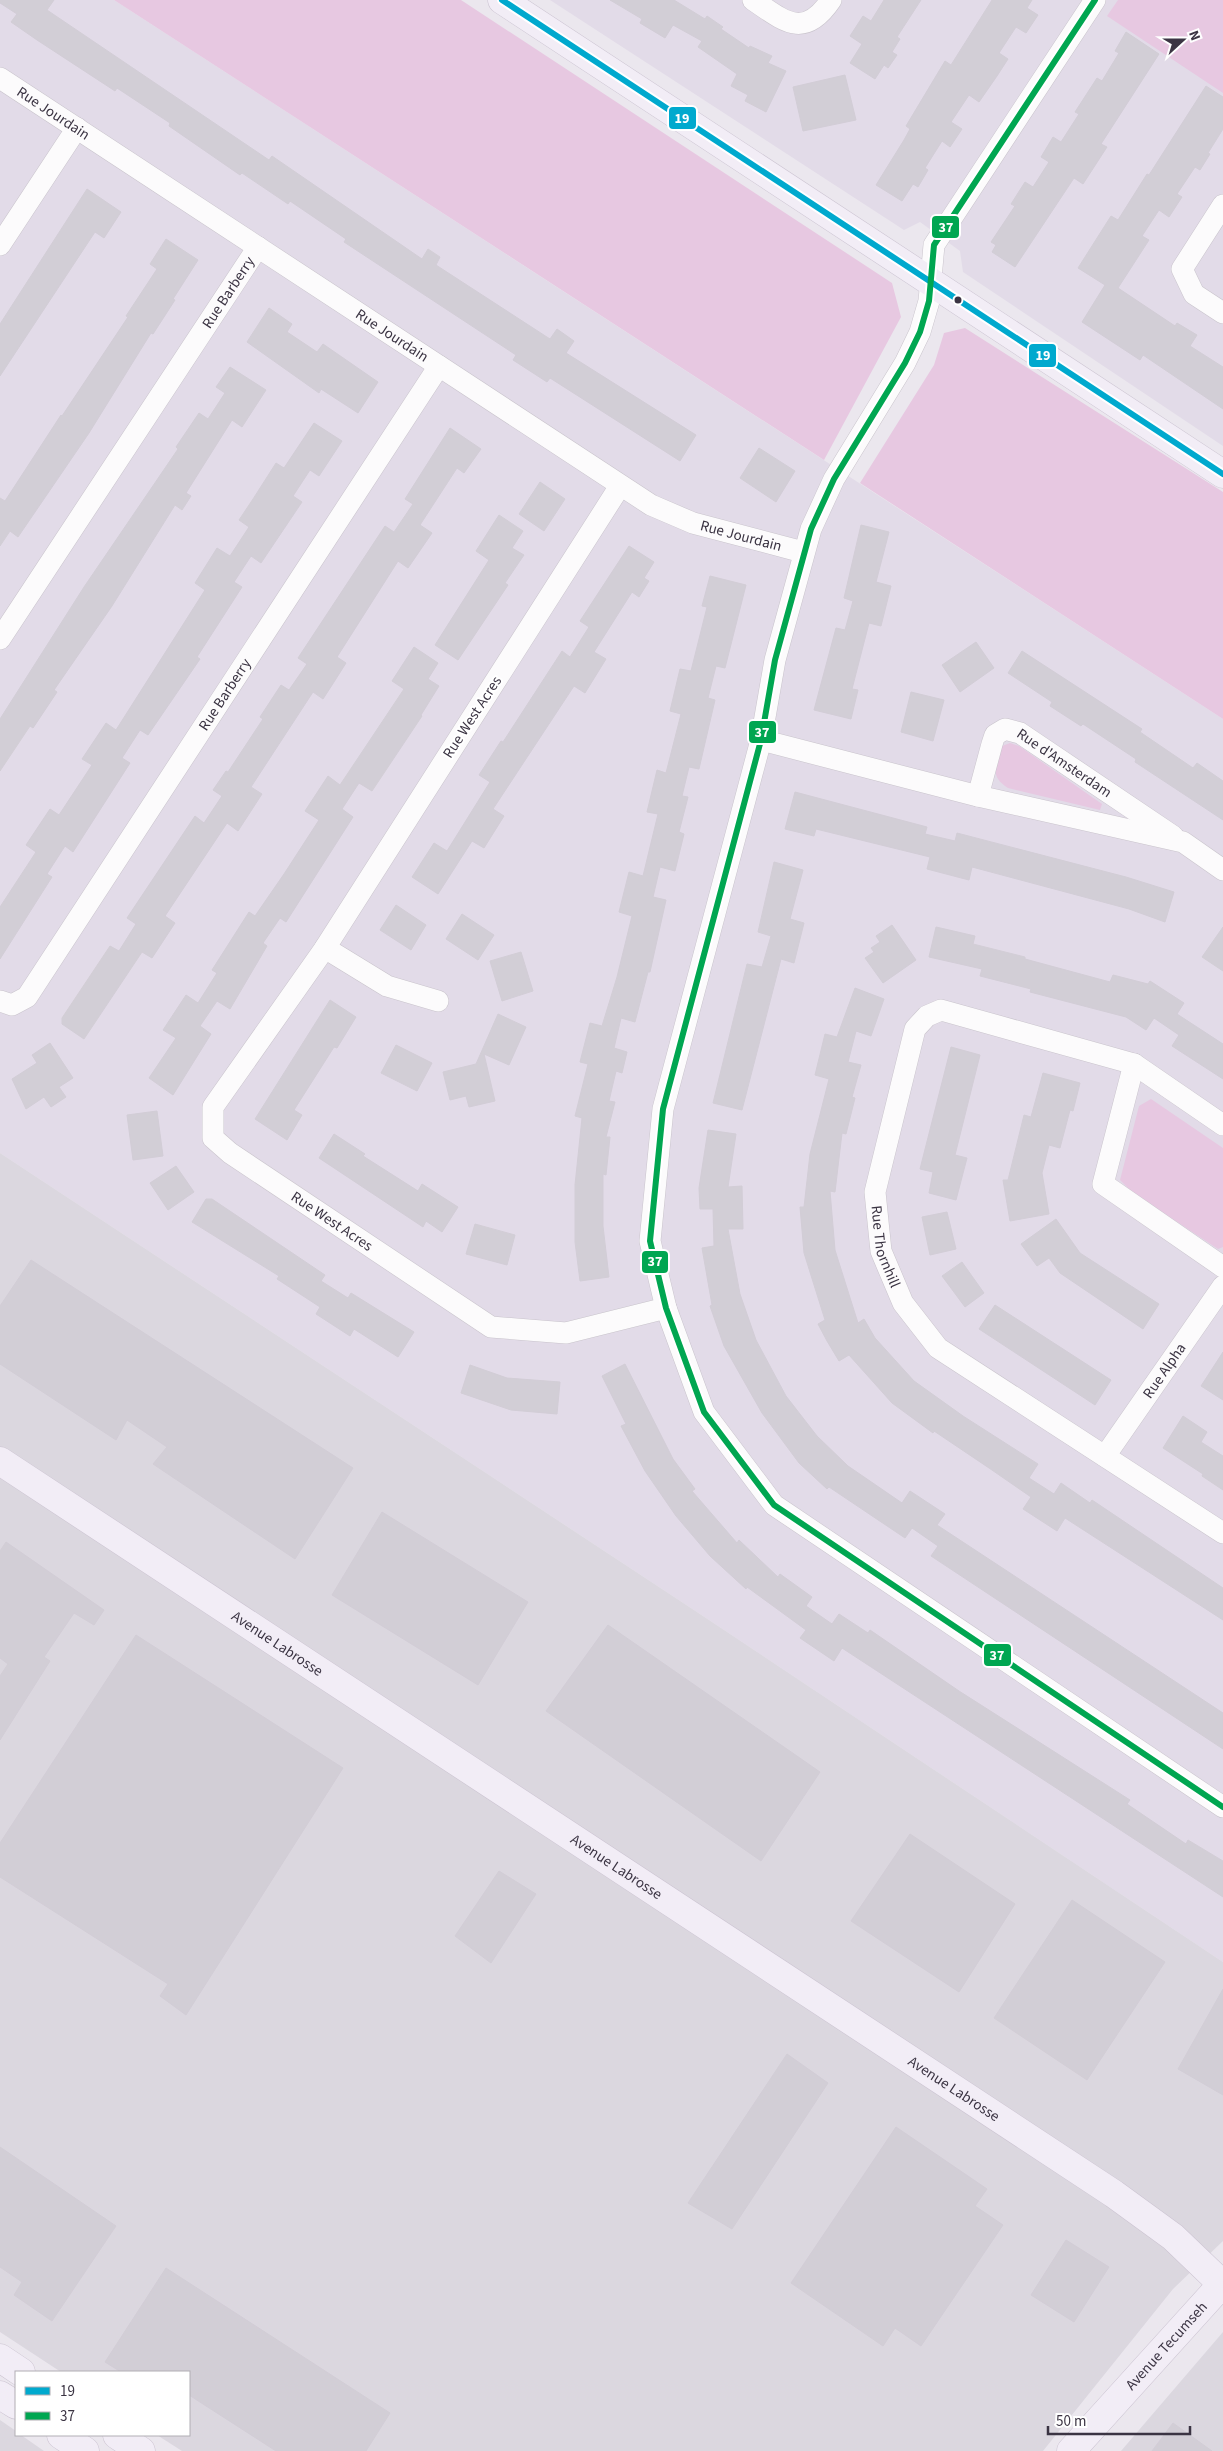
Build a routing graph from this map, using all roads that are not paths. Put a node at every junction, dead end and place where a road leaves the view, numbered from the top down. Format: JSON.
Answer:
{"nodes":[{"id":1,"x":502,"y":0,"type":"edge"},
{"id":2,"x":753,"y":0,"type":"edge"},
{"id":3,"x":831,"y":0,"type":"edge"},
{"id":4,"x":1095,"y":0,"type":"edge"},
{"id":5,"x":0,"y":78,"type":"edge"},
{"id":6,"x":77,"y":128,"type":"junction"},
{"id":7,"x":1223,"y":205,"type":"edge"},
{"id":8,"x":0,"y":245,"type":"edge"},
{"id":9,"x":258,"y":247,"type":"junction"},
{"id":10,"x":931,"y":281,"type":"junction"},
{"id":11,"x":1223,"y":313,"type":"edge"},
{"id":12,"x":439,"y":366,"type":"junction"},
{"id":13,"x":1223,"y":474,"type":"edge"},
{"id":14,"x":620,"y":486,"type":"junction"},
{"id":15,"x":804,"y":552,"type":"junction"},
{"id":16,"x":0,"y":639,"type":"edge"},
{"id":17,"x":760,"y":740,"type":"junction"},
{"id":18,"x":978,"y":796,"type":"junction"},
{"id":19,"x":1183,"y":842,"type":"junction"},
{"id":20,"x":1223,"y":870,"type":"edge"},
{"id":21,"x":324,"y":948,"type":"junction"},
{"id":22,"x":0,"y":1001,"type":"edge"},
{"id":23,"x":438,"y":1001,"type":"dead end"},
{"id":24,"x":1134,"y":1064,"type":"junction"},
{"id":25,"x":1223,"y":1125,"type":"edge"},
{"id":26,"x":1223,"y":1267,"type":"edge"},
{"id":27,"x":1223,"y":1286,"type":"edge"},
{"id":28,"x":666,"y":1308,"type":"junction"},
{"id":29,"x":1105,"y":1456,"type":"junction"},
{"id":30,"x":0,"y":1461,"type":"edge"},
{"id":31,"x":1223,"y":1533,"type":"edge"},
{"id":32,"x":1223,"y":1807,"type":"edge"},
{"id":33,"x":1223,"y":2284,"type":"edge"},
{"id":34,"x":0,"y":2358,"type":"edge"},
{"id":35,"x":20,"y":2371,"type":"edge"},
{"id":36,"x":0,"y":2395,"type":"edge"},
{"id":37,"x":15,"y":2405,"type":"edge"},
{"id":38,"x":62,"y":2436,"type":"edge"},
{"id":39,"x":118,"y":2436,"type":"edge"},
{"id":40,"x":85,"y":2451,"type":"edge"},
{"id":41,"x":141,"y":2451,"type":"edge"},
{"id":42,"x":1071,"y":2451,"type":"edge"}],
"edges":[{"from":1,"to":10,"type":"street"},
{"from":2,"to":3,"type":"street"},
{"from":4,"to":10,"type":"street"},
{"from":5,"to":6,"type":"street","name":"Rue Jourdain"},
{"from":6,"to":8,"type":"street"},
{"from":6,"to":9,"type":"street","name":"Rue Jourdain"},
{"from":7,"to":11,"type":"street"},
{"from":9,"to":12,"type":"street","name":"Rue Jourdain"},
{"from":9,"to":16,"type":"street","name":"Rue Barberry"},
{"from":10,"to":13,"type":"street"},
{"from":10,"to":15,"type":"street"},
{"from":12,"to":14,"type":"street","name":"Rue Jourdain"},
{"from":12,"to":22,"type":"street","name":"Rue Barberry"},
{"from":14,"to":15,"type":"street","name":"Rue Jourdain"},
{"from":14,"to":21,"type":"street","name":"Rue West Acres"},
{"from":15,"to":17,"type":"street"},
{"from":17,"to":18,"type":"street","name":"Rue d'Amsterdam"},
{"from":17,"to":28,"type":"street"},
{"from":18,"to":19,"type":"street","name":"Rue d'Amsterdam"},
{"from":18,"to":19,"type":"street","name":"Rue d'Amsterdam"},
{"from":19,"to":20,"type":"street","name":"Rue d'Amsterdam"},
{"from":21,"to":23,"type":"street"},
{"from":21,"to":28,"type":"street","name":"Rue West Acres"},
{"from":24,"to":25,"type":"street","name":"Rue Thornhill"},
{"from":24,"to":26,"type":"street"},
{"from":24,"to":29,"type":"street","name":"Rue Thornhill"},
{"from":27,"to":29,"type":"street","name":"Rue Alpha"},
{"from":28,"to":32,"type":"street"},
{"from":29,"to":31,"type":"street","name":"Rue Thornhill"},
{"from":30,"to":33,"type":"street","name":"Avenue Labrosse"},
{"from":33,"to":42,"type":"street","name":"Avenue Tecumseh"},
{"from":34,"to":35,"type":"street"},
{"from":36,"to":37,"type":"street"},
{"from":38,"to":40,"type":"street"},
{"from":39,"to":41,"type":"street"}]}
